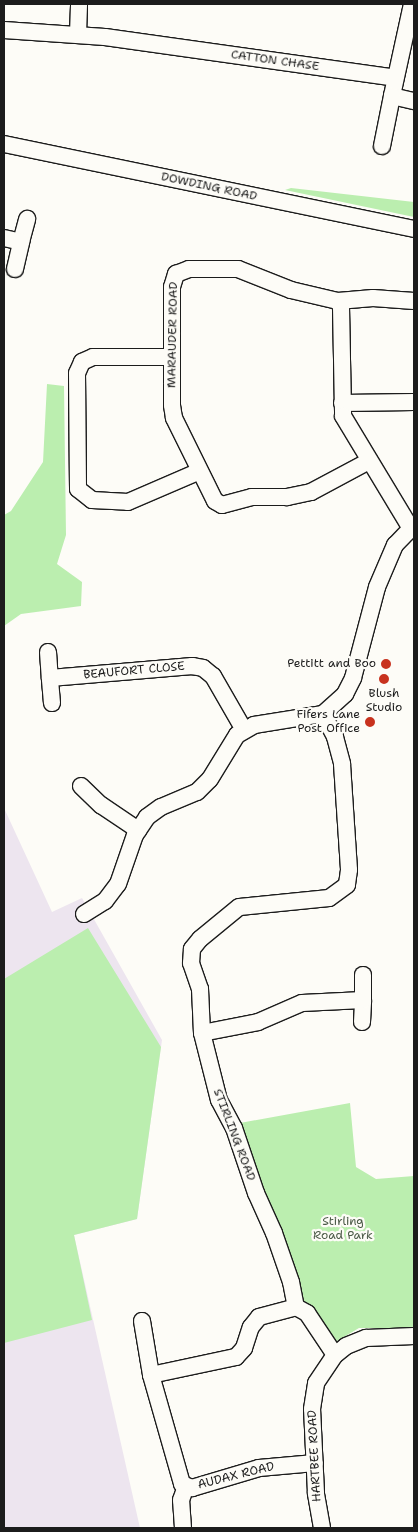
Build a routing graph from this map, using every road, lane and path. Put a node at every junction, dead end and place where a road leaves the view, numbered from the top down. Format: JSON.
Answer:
{"nodes":[{"id":1,"x":79,"y":4,"type":"edge"},
{"id":2,"x":412,"y":4,"type":"edge"},
{"id":3,"x":4,"y":30,"type":"edge"},
{"id":4,"x":78,"y":34,"type":"junction"},
{"id":5,"x":395,"y":78,"type":"junction"},
{"id":6,"x":392,"y":96,"type":"junction"},
{"id":7,"x":414,"y":101,"type":"edge"},
{"id":8,"x":4,"y":144,"type":"edge"},
{"id":9,"x":382,"y":146,"type":"dead end"},
{"id":10,"x":27,"y":219,"type":"dead end"},
{"id":11,"x":414,"y":229,"type":"edge"},
{"id":12,"x":4,"y":238,"type":"edge"},
{"id":13,"x":21,"y":242,"type":"junction"},
{"id":14,"x":15,"y":269,"type":"dead end"},
{"id":15,"x":414,"y":300,"type":"edge"},
{"id":16,"x":338,"y":301,"type":"junction"},
{"id":17,"x":172,"y":357,"type":"junction"},
{"id":18,"x":414,"y":402,"type":"edge"},
{"id":19,"x":342,"y":403,"type":"junction"},
{"id":20,"x":369,"y":461,"type":"junction"},
{"id":21,"x":200,"y":471,"type":"junction"},
{"id":22,"x":412,"y":526,"type":"edge"},
{"id":23,"x":48,"y":652,"type":"dead end"},
{"id":24,"x":50,"y":678,"type":"junction"},
{"id":25,"x":52,"y":703,"type":"dead end"},
{"id":26,"x":323,"y":714,"type":"junction"},
{"id":27,"x":244,"y":730,"type":"junction"},
{"id":28,"x":81,"y":786,"type":"dead end"},
{"id":29,"x":138,"y":830,"type":"junction"},
{"id":30,"x":84,"y":914,"type":"dead end"},
{"id":31,"x":363,"y":975,"type":"dead end"},
{"id":32,"x":363,"y":1000,"type":"junction"},
{"id":33,"x":362,"y":1022,"type":"dead end"},
{"id":34,"x":202,"y":1033,"type":"junction"},
{"id":35,"x":296,"y":1307,"type":"junction"},
{"id":36,"x":142,"y":1321,"type":"dead end"},
{"id":37,"x":414,"y":1336,"type":"edge"},
{"id":38,"x":335,"y":1355,"type":"junction"},
{"id":39,"x":151,"y":1375,"type":"junction"},
{"id":40,"x":315,"y":1462,"type":"junction"},
{"id":41,"x":186,"y":1486,"type":"junction"},
{"id":42,"x":183,"y":1528,"type":"edge"},
{"id":43,"x":322,"y":1528,"type":"edge"}],
"edges":[{"from":1,"to":4,"type":"street"},
{"from":2,"to":5,"type":"street"},
{"from":3,"to":4,"type":"street","name":"CATTON CHASE"},
{"from":4,"to":5,"type":"street","name":"CATTON CHASE"},
{"from":5,"to":6,"type":"street"},
{"from":6,"to":7,"type":"street"},
{"from":6,"to":9,"type":"street"},
{"from":8,"to":11,"type":"street","name":"DOWDING ROAD"},
{"from":10,"to":13,"type":"street"},
{"from":12,"to":13,"type":"street"},
{"from":13,"to":14,"type":"street"},
{"from":15,"to":16,"type":"street"},
{"from":16,"to":17,"type":"street","name":"MARAUDER ROAD"},
{"from":16,"to":19,"type":"street"},
{"from":17,"to":21,"type":"street","name":"MARAUDER ROAD"},
{"from":17,"to":21,"type":"street"},
{"from":18,"to":19,"type":"street"},
{"from":19,"to":20,"type":"street"},
{"from":20,"to":21,"type":"street","name":"MARAUDER ROAD"},
{"from":20,"to":22,"type":"street"},
{"from":22,"to":26,"type":"street"},
{"from":23,"to":24,"type":"street"},
{"from":24,"to":25,"type":"street"},
{"from":24,"to":27,"type":"street","name":"BEAUFORT CLOSE"},
{"from":26,"to":27,"type":"street"},
{"from":26,"to":34,"type":"street","name":"STIRLING ROAD"},
{"from":27,"to":29,"type":"street"},
{"from":28,"to":29,"type":"street"},
{"from":29,"to":30,"type":"street"},
{"from":31,"to":32,"type":"street"},
{"from":32,"to":33,"type":"street"},
{"from":32,"to":34,"type":"street"},
{"from":34,"to":35,"type":"street","name":"STIRLING ROAD"},
{"from":35,"to":38,"type":"street"},
{"from":35,"to":39,"type":"street"},
{"from":36,"to":39,"type":"street","name":"AUDAX ROAD"},
{"from":37,"to":38,"type":"street","name":"HARTBEE ROAD"},
{"from":38,"to":40,"type":"street","name":"HARTBEE ROAD"},
{"from":39,"to":41,"type":"street","name":"AUDAX ROAD"},
{"from":40,"to":41,"type":"street","name":"AUDAX ROAD"},
{"from":40,"to":43,"type":"street","name":"HARTBEE ROAD"},
{"from":41,"to":42,"type":"street"}]}
